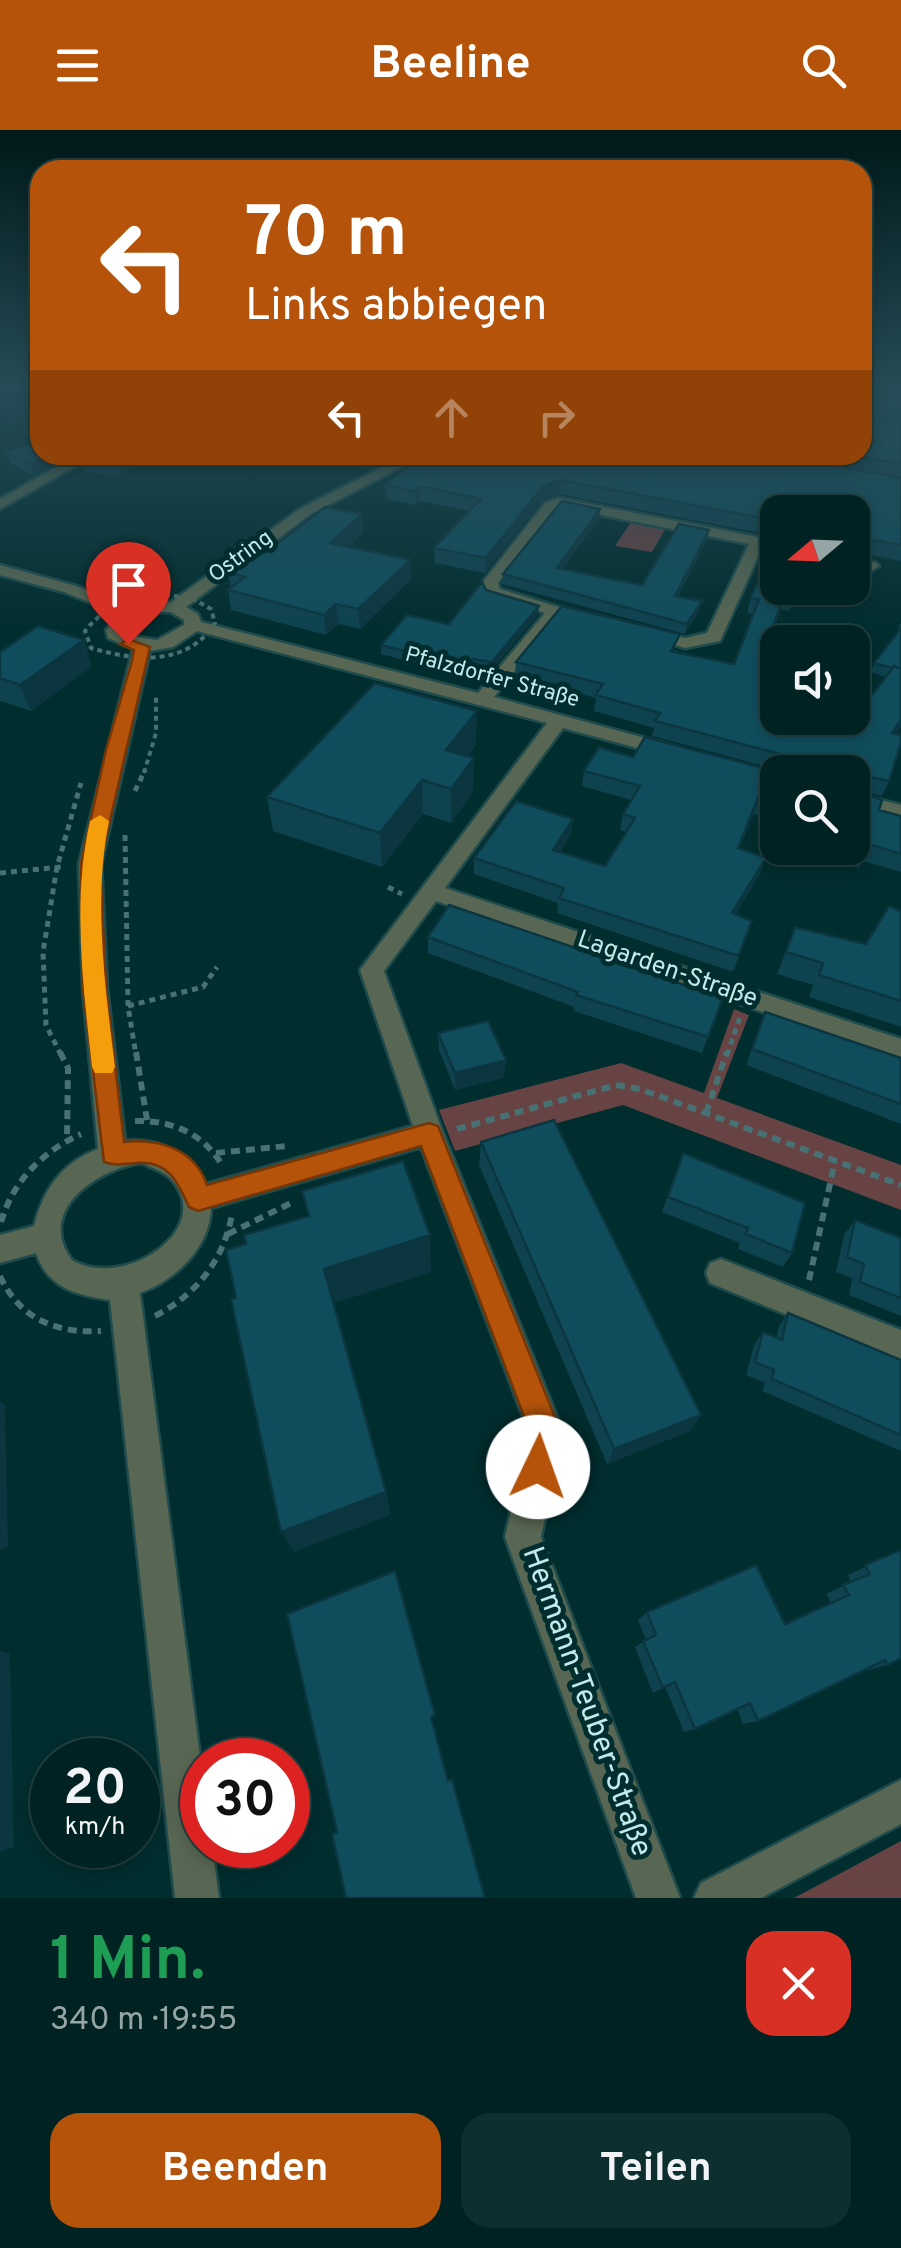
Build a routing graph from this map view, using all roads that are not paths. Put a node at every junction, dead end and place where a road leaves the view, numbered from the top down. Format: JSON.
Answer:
{"nodes":[{"id":1,"x":61,"y":471,"type":"edge"},
{"id":2,"x":386,"y":471,"type":"edge"},
{"id":3,"x":0,"y":505,"type":"edge"},
{"id":4,"x":758,"y":541,"type":"joint"},
{"id":5,"x":0,"y":570,"type":"edge"},
{"id":6,"x":174,"y":607,"type":"junction"},
{"id":7,"x":555,"y":611,"type":"junction"},
{"id":8,"x":130,"y":612,"type":"junction"},
{"id":9,"x":610,"y":625,"type":"edge"},
{"id":10,"x":193,"y":626,"type":"junction"},
{"id":11,"x":629,"y":629,"type":"edge"},
{"id":12,"x":142,"y":647,"type":"junction"},
{"id":13,"x":482,"y":700,"type":"junction"},
{"id":14,"x":558,"y":722,"type":"junction"},
{"id":15,"x":686,"y":756,"type":"edge"},
{"id":16,"x":870,"y":804,"type":"edge"},
{"id":17,"x":901,"y":812,"type":"edge"},
{"id":18,"x":432,"y":892,"type":"junction"},
{"id":19,"x":901,"y":1049,"type":"edge"},
{"id":20,"x":429,"y":1133,"type":"junction"},
{"id":21,"x":113,"y":1154,"type":"junction"},
{"id":22,"x":198,"y":1199,"type":"junction"},
{"id":23,"x":46,"y":1236,"type":"junction"},
{"id":24,"x":0,"y":1249,"type":"edge"},
{"id":25,"x":721,"y":1272,"type":"dead end"},
{"id":26,"x":124,"y":1285,"type":"junction"},
{"id":27,"x":901,"y":1346,"type":"edge"},
{"id":28,"x":901,"y":1800,"type":"edge"},
{"id":29,"x":196,"y":1898,"type":"edge"},
{"id":30,"x":658,"y":1898,"type":"edge"},
{"id":31,"x":716,"y":1898,"type":"edge"}],
"edges":[{"from":1,"to":3,"type":"street"},
{"from":2,"to":6,"type":"street","name":"Ostring"},
{"from":4,"to":7,"type":"street"},
{"from":4,"to":11,"type":"street"},
{"from":5,"to":8,"type":"street"},
{"from":6,"to":8,"type":"street","name":"Ostring"},
{"from":6,"to":10,"type":"street"},
{"from":7,"to":9,"type":"street"},
{"from":7,"to":13,"type":"street"},
{"from":8,"to":12,"type":"street"},
{"from":10,"to":12,"type":"street"},
{"from":10,"to":13,"type":"street","name":"Pfalzdorfer Straße"},
{"from":12,"to":21,"type":"street"},
{"from":13,"to":14,"type":"street","name":"Pfalzdorfer Straße"},
{"from":14,"to":15,"type":"street","name":"Pfalzdorfer Straße"},
{"from":14,"to":18,"type":"street"},
{"from":16,"to":17,"type":"street"},
{"from":18,"to":19,"type":"street","name":"Lagarden-Straße"},
{"from":18,"to":20,"type":"street","name":"Hermann-Teuber-Straße"},
{"from":20,"to":22,"type":"street"},
{"from":20,"to":30,"type":"street","name":"Hermann-Teuber-Straße"},
{"from":21,"to":22,"type":"street"},
{"from":21,"to":23,"type":"street"},
{"from":22,"to":26,"type":"street"},
{"from":23,"to":24,"type":"street"},
{"from":23,"to":26,"type":"street"},
{"from":25,"to":27,"type":"street"},
{"from":26,"to":29,"type":"street"},
{"from":28,"to":31,"type":"street"}]}
